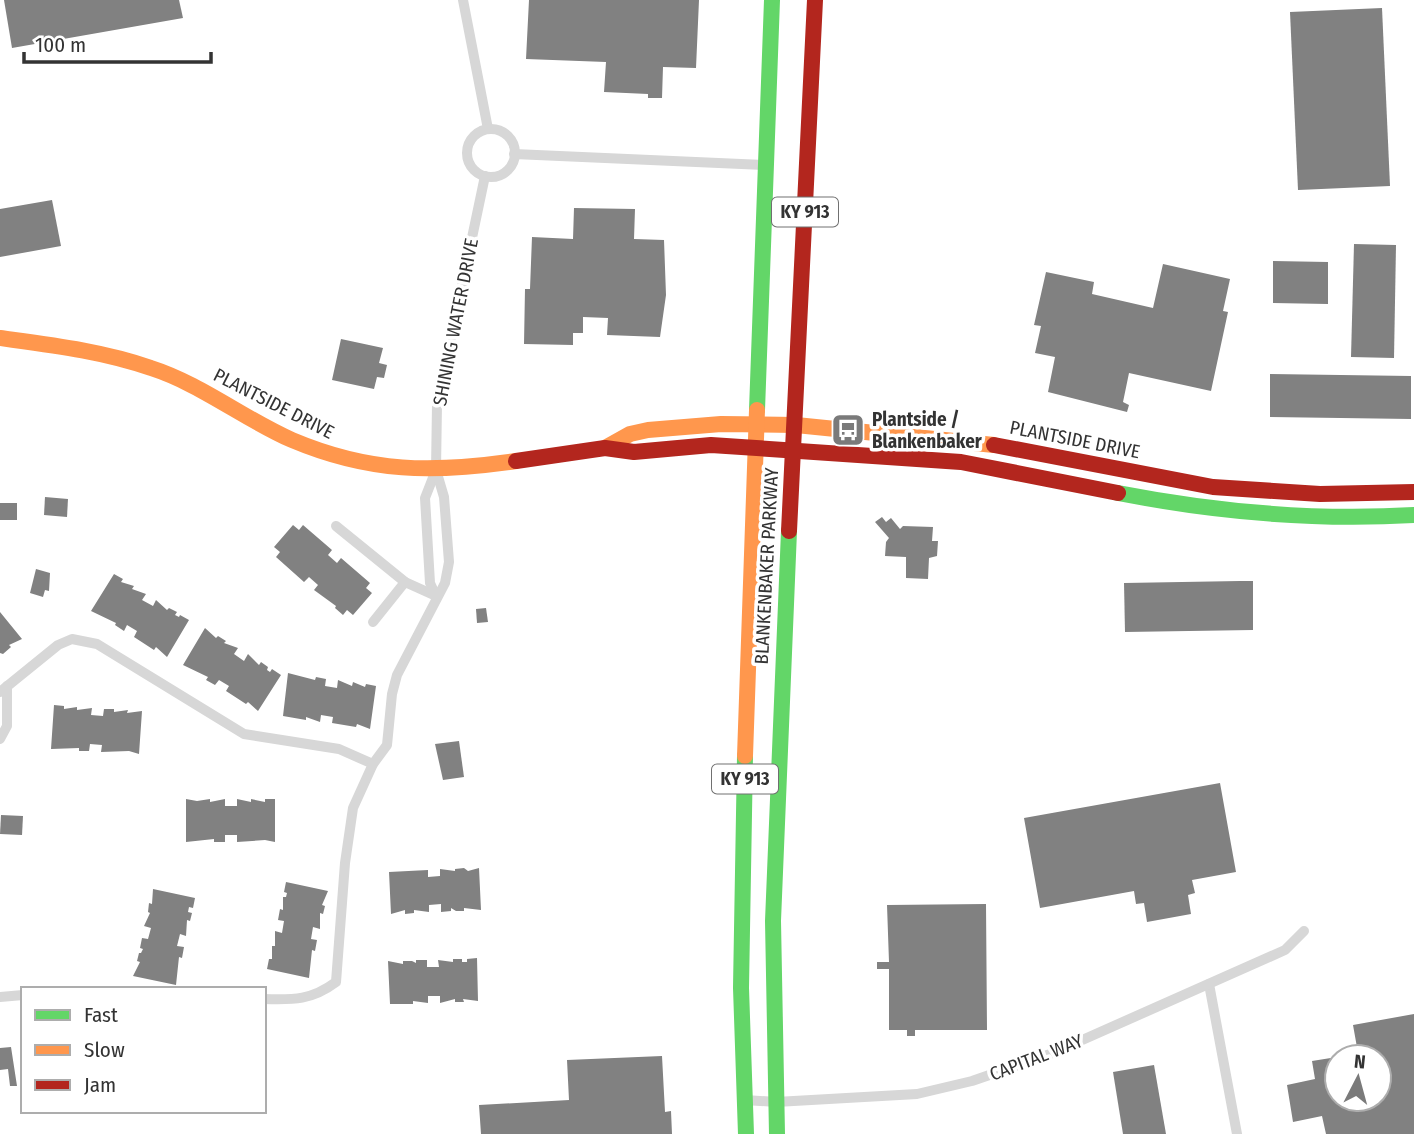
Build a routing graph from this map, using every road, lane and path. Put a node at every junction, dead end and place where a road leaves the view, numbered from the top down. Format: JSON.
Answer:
{"nodes":[{"id":1,"x":463,"y":0,"type":"edge"},
{"id":2,"x":772,"y":0,"type":"edge"},
{"id":3,"x":815,"y":0,"type":"edge"},
{"id":4,"x":488,"y":130,"type":"junction"},
{"id":5,"x":514,"y":154,"type":"junction"},
{"id":6,"x":766,"y":165,"type":"junction"},
{"id":7,"x":485,"y":176,"type":"junction"},
{"id":8,"x":4,"y":341,"type":"edge"},
{"id":9,"x":757,"y":424,"type":"junction"},
{"id":10,"x":796,"y":425,"type":"junction"},
{"id":11,"x":605,"y":448,"type":"junction"},
{"id":12,"x":756,"y":448,"type":"junction"},
{"id":13,"x":794,"y":450,"type":"junction"},
{"id":14,"x":1102,"y":465,"type":"junction"},
{"id":15,"x":436,"y":470,"type":"junction"},
{"id":16,"x":1097,"y":488,"type":"junction"},
{"id":17,"x":1414,"y":492,"type":"edge"},
{"id":18,"x":1414,"y":515,"type":"edge"},
{"id":19,"x":336,"y":526,"type":"dead end"},
{"id":20,"x":405,"y":582,"type":"junction"},
{"id":21,"x":436,"y":596,"type":"junction"},
{"id":22,"x":373,"y":622,"type":"dead end"},
{"id":23,"x":4,"y":689,"type":"edge"},
{"id":24,"x":0,"y":739,"type":"edge"},
{"id":25,"x":373,"y":764,"type":"junction"},
{"id":26,"x":1304,"y":931,"type":"dead end"},
{"id":27,"x":1209,"y":984,"type":"junction"},
{"id":28,"x":21,"y":995,"type":"edge"},
{"id":29,"x":0,"y":997,"type":"edge"},
{"id":30,"x":266,"y":999,"type":"edge"},
{"id":31,"x":745,"y":1100,"type":"junction"},
{"id":32,"x":776,"y":1102,"type":"junction"},
{"id":33,"x":746,"y":1134,"type":"edge"},
{"id":34,"x":777,"y":1134,"type":"edge"},
{"id":35,"x":1237,"y":1134,"type":"edge"}],
"edges":[{"from":1,"to":4,"type":"street"},
{"from":2,"to":6,"type":"street","name":"BLANKENBAKER PARKWAY","number":"KY 913"},
{"from":3,"to":10,"type":"street","name":"BLANKENBAKER PARKWAY","number":"KY 913"},
{"from":4,"to":5,"type":"street"},
{"from":4,"to":7,"type":"street"},
{"from":5,"to":6,"type":"street"},
{"from":5,"to":7,"type":"street"},
{"from":6,"to":9,"type":"street","name":"BLANKENBAKER PARKWAY","number":"KY 913"},
{"from":7,"to":15,"type":"street","name":"SHINING WATER DRIVE"},
{"from":8,"to":15,"type":"street","name":"PLANTSIDE DRIVE"},
{"from":9,"to":10,"type":"street","name":"PLANTSIDE DRIVE"},
{"from":9,"to":11,"type":"street","name":"PLANTSIDE DRIVE"},
{"from":9,"to":12,"type":"street","name":"BLANKENBAKER PARKWAY","number":"KY 913"},
{"from":10,"to":13,"type":"street","name":"BLANKENBAKER PARKWAY","number":"KY 913"},
{"from":10,"to":14,"type":"street","name":"PLANTSIDE DRIVE"},
{"from":11,"to":12,"type":"street","name":"PLANTSIDE DRIVE"},
{"from":11,"to":15,"type":"street","name":"PLANTSIDE DRIVE"},
{"from":12,"to":13,"type":"street","name":"PLANTSIDE DRIVE"},
{"from":12,"to":31,"type":"street","name":"BLANKENBAKER PARKWAY","number":"KY 913"},
{"from":13,"to":16,"type":"street","name":"PLANTSIDE DRIVE"},
{"from":13,"to":32,"type":"street","name":"BLANKENBAKER PARKWAY","number":"KY 913"},
{"from":14,"to":16,"type":"street"},
{"from":14,"to":17,"type":"street","name":"PLANTSIDE DRIVE"},
{"from":15,"to":21,"type":"street","name":"SHINING WATER DRIVE"},
{"from":15,"to":21,"type":"street","name":"SHINING WATER DRIVE"},
{"from":16,"to":18,"type":"street","name":"PLANTSIDE DRIVE"},
{"from":19,"to":20,"type":"street"},
{"from":20,"to":21,"type":"street"},
{"from":20,"to":22,"type":"street"},
{"from":21,"to":25,"type":"street","name":"SHINING WATER DRIVE"},
{"from":23,"to":24,"type":"street"},
{"from":23,"to":25,"type":"street"},
{"from":25,"to":30,"type":"street","name":"SHINING WATER DRIVE"},
{"from":26,"to":27,"type":"street","name":"CAPITAL WAY"},
{"from":27,"to":32,"type":"street","name":"CAPITAL WAY"},
{"from":27,"to":35,"type":"street"},
{"from":28,"to":29,"type":"street"},
{"from":31,"to":32,"type":"street","name":"CAPITAL WAY"},
{"from":31,"to":33,"type":"street","name":"BLANKENBAKER PARKWAY","number":"KY 913"},
{"from":32,"to":34,"type":"street","name":"BLANKENBAKER PARKWAY","number":"KY 913"}]}
